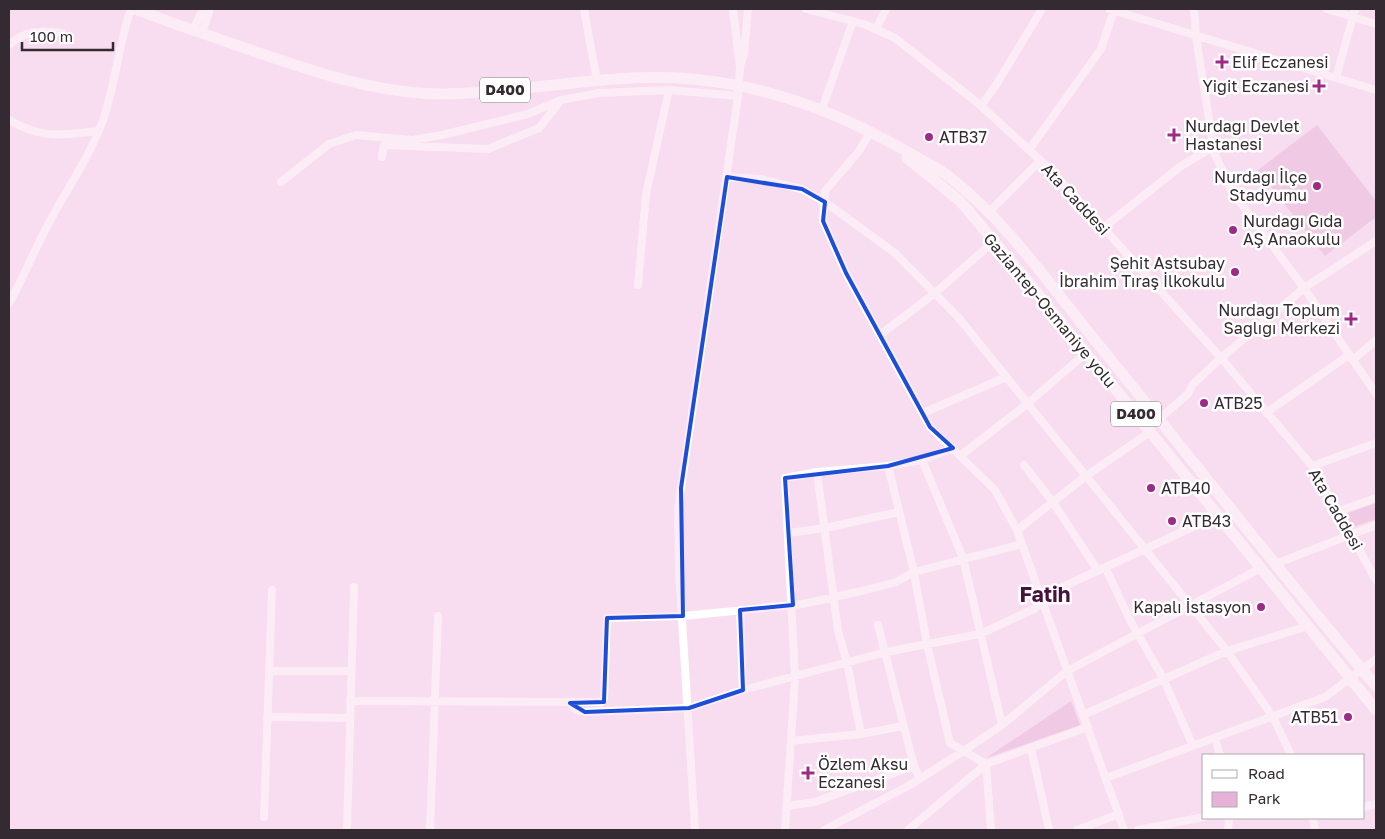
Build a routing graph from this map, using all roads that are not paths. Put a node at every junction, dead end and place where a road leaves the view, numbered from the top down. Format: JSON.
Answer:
{"nodes":[{"id":1,"x":132,"y":9,"type":"edge"},
{"id":2,"x":135,"y":9,"type":"edge"},
{"id":3,"x":203,"y":9,"type":"edge"},
{"id":4,"x":210,"y":9,"type":"edge"},
{"id":5,"x":584,"y":9,"type":"edge"},
{"id":6,"x":733,"y":9,"type":"edge"},
{"id":7,"x":748,"y":9,"type":"edge"},
{"id":8,"x":806,"y":9,"type":"edge"},
{"id":9,"x":886,"y":9,"type":"edge"},
{"id":10,"x":1042,"y":9,"type":"edge"},
{"id":11,"x":1194,"y":9,"type":"edge"},
{"id":12,"x":1327,"y":9,"type":"edge"},
{"id":13,"x":1111,"y":10,"type":"edge"},
{"id":14,"x":1354,"y":13,"type":"edge"},
{"id":15,"x":853,"y":21,"type":"junction"},
{"id":16,"x":1376,"y":24,"type":"edge"},
{"id":17,"x":876,"y":29,"type":"junction"},
{"id":18,"x":198,"y":32,"type":"junction"},
{"id":19,"x":62,"y":33,"type":"dead end"},
{"id":20,"x":1196,"y":36,"type":"junction"},
{"id":21,"x":9,"y":45,"type":"edge"},
{"id":22,"x":740,"y":68,"type":"junction"},
{"id":23,"x":1336,"y":78,"type":"junction"},
{"id":24,"x":597,"y":81,"type":"junction"},
{"id":25,"x":739,"y":84,"type":"junction"},
{"id":26,"x":669,"y":90,"type":"junction"},
{"id":27,"x":1376,"y":90,"type":"edge"},
{"id":28,"x":738,"y":96,"type":"junction"},
{"id":29,"x":561,"y":100,"type":"junction"},
{"id":30,"x":981,"y":106,"type":"junction"},
{"id":31,"x":822,"y":109,"type":"junction"},
{"id":32,"x":9,"y":120,"type":"edge"},
{"id":33,"x":99,"y":130,"type":"junction"},
{"id":34,"x":875,"y":133,"type":"junction"},
{"id":35,"x":1213,"y":147,"type":"junction"},
{"id":36,"x":1028,"y":150,"type":"junction"},
{"id":37,"x":382,"y":157,"type":"dead end"},
{"id":38,"x":1040,"y":161,"type":"junction"},
{"id":39,"x":727,"y":177,"type":"junction"},
{"id":40,"x":281,"y":182,"type":"dead end"},
{"id":41,"x":825,"y":202,"type":"junction"},
{"id":42,"x":988,"y":213,"type":"junction"},
{"id":43,"x":1103,"y":228,"type":"junction"},
{"id":44,"x":1376,"y":241,"type":"edge"},
{"id":45,"x":993,"y":242,"type":"junction"},
{"id":46,"x":638,"y":285,"type":"dead end"},
{"id":47,"x":1304,"y":288,"type":"junction"},
{"id":48,"x":935,"y":293,"type":"junction"},
{"id":49,"x":9,"y":303,"type":"edge"},
{"id":50,"x":880,"y":334,"type":"junction"},
{"id":51,"x":1376,"y":340,"type":"edge"},
{"id":52,"x":1086,"y":353,"type":"junction"},
{"id":53,"x":1351,"y":357,"type":"junction"},
{"id":54,"x":1221,"y":358,"type":"junction"},
{"id":55,"x":1006,"y":377,"type":"junction"},
{"id":56,"x":1376,"y":394,"type":"edge"},
{"id":57,"x":1028,"y":404,"type":"junction"},
{"id":58,"x":923,"y":413,"type":"junction"},
{"id":59,"x":1266,"y":413,"type":"junction"},
{"id":60,"x":1159,"y":419,"type":"junction"},
{"id":61,"x":1150,"y":432,"type":"junction"},
{"id":62,"x":1376,"y":443,"type":"edge"},
{"id":63,"x":953,"y":448,"type":"junction"},
{"id":64,"x":960,"y":456,"type":"junction"},
{"id":65,"x":922,"y":460,"type":"junction"},
{"id":66,"x":1024,"y":465,"type":"dead end"},
{"id":67,"x":888,"y":466,"type":"junction"},
{"id":68,"x":1312,"y":466,"type":"junction"},
{"id":69,"x":817,"y":472,"type":"junction"},
{"id":70,"x":1086,"y":476,"type":"junction"},
{"id":71,"x":1376,"y":498,"type":"edge"},
{"id":72,"x":1053,"y":502,"type":"junction"},
{"id":73,"x":1339,"y":511,"type":"junction"},
{"id":74,"x":899,"y":512,"type":"junction"},
{"id":75,"x":1219,"y":515,"type":"junction"},
{"id":76,"x":1376,"y":525,"type":"edge"},
{"id":77,"x":825,"y":528,"type":"junction"},
{"id":78,"x":1017,"y":530,"type":"junction"},
{"id":79,"x":789,"y":533,"type":"junction"},
{"id":80,"x":1351,"y":533,"type":"junction"},
{"id":81,"x":1022,"y":544,"type":"junction"},
{"id":82,"x":1144,"y":549,"type":"junction"},
{"id":83,"x":963,"y":558,"type":"junction"},
{"id":84,"x":1275,"y":564,"type":"junction"},
{"id":85,"x":1261,"y":568,"type":"junction"},
{"id":86,"x":1101,"y":569,"type":"junction"},
{"id":87,"x":914,"y":572,"type":"junction"},
{"id":88,"x":1376,"y":580,"type":"edge"},
{"id":89,"x":354,"y":587,"type":"dead end"},
{"id":90,"x":272,"y":590,"type":"dead end"},
{"id":91,"x":833,"y":598,"type":"junction"},
{"id":92,"x":1043,"y":602,"type":"junction"},
{"id":93,"x":792,"y":605,"type":"junction"},
{"id":94,"x":1188,"y":605,"type":"junction"},
{"id":95,"x":740,"y":610,"type":"junction"},
{"id":96,"x":438,"y":616,"type":"dead end"},
{"id":97,"x":683,"y":616,"type":"junction"},
{"id":98,"x":878,"y":625,"type":"dead end"},
{"id":99,"x":1308,"y":626,"type":"junction"},
{"id":100,"x":980,"y":634,"type":"junction"},
{"id":101,"x":1138,"y":634,"type":"junction"},
{"id":102,"x":927,"y":644,"type":"junction"},
{"id":103,"x":1227,"y":651,"type":"junction"},
{"id":104,"x":886,"y":652,"type":"junction"},
{"id":105,"x":1376,"y":659,"type":"edge"},
{"id":106,"x":847,"y":663,"type":"junction"},
{"id":107,"x":1362,"y":669,"type":"junction"},
{"id":108,"x":270,"y":671,"type":"junction"},
{"id":109,"x":351,"y":671,"type":"junction"},
{"id":110,"x":1068,"y":671,"type":"junction"},
{"id":111,"x":795,"y":678,"type":"junction"},
{"id":112,"x":1163,"y":678,"type":"junction"},
{"id":113,"x":1350,"y":678,"type":"junction"},
{"id":114,"x":1376,"y":686,"type":"edge"},
{"id":115,"x":743,"y":690,"type":"junction"},
{"id":116,"x":350,"y":701,"type":"junction"},
{"id":117,"x":436,"y":702,"type":"junction"},
{"id":118,"x":570,"y":703,"type":"junction"},
{"id":119,"x":689,"y":708,"type":"junction"},
{"id":120,"x":1376,"y":710,"type":"edge"},
{"id":121,"x":1083,"y":715,"type":"junction"},
{"id":122,"x":268,"y":717,"type":"junction"},
{"id":123,"x":1273,"y":717,"type":"junction"},
{"id":124,"x":350,"y":718,"type":"junction"},
{"id":125,"x":1002,"y":725,"type":"junction"},
{"id":126,"x":903,"y":726,"type":"junction"},
{"id":127,"x":1088,"y":727,"type":"junction"},
{"id":128,"x":862,"y":734,"type":"junction"},
{"id":129,"x":1215,"y":738,"type":"junction"},
{"id":130,"x":791,"y":741,"type":"junction"},
{"id":131,"x":1193,"y":746,"type":"junction"},
{"id":132,"x":1031,"y":748,"type":"junction"},
{"id":133,"x":962,"y":752,"type":"junction"},
{"id":134,"x":1220,"y":754,"type":"edge"},
{"id":135,"x":1291,"y":754,"type":"edge"},
{"id":136,"x":986,"y":764,"type":"junction"},
{"id":137,"x":914,"y":766,"type":"junction"},
{"id":138,"x":1106,"y":778,"type":"junction"},
{"id":139,"x":920,"y":779,"type":"junction"},
{"id":140,"x":787,"y":806,"type":"junction"},
{"id":141,"x":1119,"y":814,"type":"junction"},
{"id":142,"x":264,"y":817,"type":"dead end"},
{"id":143,"x":1202,"y":817,"type":"edge"},
{"id":144,"x":919,"y":821,"type":"junction"},
{"id":145,"x":1182,"y":821,"type":"junction"},
{"id":146,"x":347,"y":830,"type":"edge"},
{"id":147,"x":430,"y":830,"type":"edge"},
{"id":148,"x":695,"y":830,"type":"edge"},
{"id":149,"x":785,"y":830,"type":"edge"},
{"id":150,"x":824,"y":830,"type":"edge"},
{"id":151,"x":908,"y":830,"type":"edge"},
{"id":152,"x":922,"y":830,"type":"edge"},
{"id":153,"x":991,"y":830,"type":"edge"},
{"id":154,"x":1049,"y":830,"type":"edge"},
{"id":155,"x":1077,"y":830,"type":"edge"},
{"id":156,"x":1124,"y":830,"type":"edge"},
{"id":157,"x":1138,"y":830,"type":"edge"},
{"id":158,"x":1183,"y":830,"type":"edge"}],
"edges":[{"from":1,"to":33,"type":"street"},
{"from":2,"to":18,"type":"highway","name":"Gaziantep-Osmaniye yolu","number":"D400"},
{"from":3,"to":18,"type":"street"},
{"from":4,"to":18,"type":"street"},
{"from":5,"to":24,"type":"street"},
{"from":6,"to":22,"type":"street"},
{"from":7,"to":22,"type":"street"},
{"from":8,"to":15,"type":"street","name":"Ata Caddesi"},
{"from":9,"to":17,"type":"street"},
{"from":10,"to":30,"type":"street"},
{"from":11,"to":20,"type":"street"},
{"from":12,"to":14,"type":"street"},
{"from":13,"to":20,"type":"street"},
{"from":13,"to":36,"type":"street"},
{"from":14,"to":16,"type":"street"},
{"from":14,"to":23,"type":"street"},
{"from":15,"to":17,"type":"street","name":"Ata Caddesi"},
{"from":15,"to":31,"type":"street"},
{"from":17,"to":30,"type":"street","name":"Ata Caddesi"},
{"from":18,"to":24,"type":"highway","name":"Gaziantep-Osmaniye yolu","number":"D400"},
{"from":19,"to":21,"type":"street"},
{"from":20,"to":23,"type":"street"},
{"from":20,"to":35,"type":"street"},
{"from":22,"to":25,"type":"street"},
{"from":23,"to":27,"type":"street"},
{"from":24,"to":25,"type":"highway","name":"Gaziantep-Osmaniye yolu","number":"D400"},
{"from":25,"to":28,"type":"street"},
{"from":25,"to":31,"type":"highway","name":"Gaziantep-Osmaniye yolu","number":"D400"},
{"from":26,"to":28,"type":"street"},
{"from":26,"to":29,"type":"street"},
{"from":26,"to":46,"type":"street"},
{"from":28,"to":39,"type":"street"},
{"from":29,"to":37,"type":"street"},
{"from":29,"to":40,"type":"street"},
{"from":30,"to":36,"type":"street","name":"Ata Caddesi"},
{"from":31,"to":34,"type":"highway","name":"Gaziantep-Osmaniye yolu","number":"D400"},
{"from":32,"to":33,"type":"street"},
{"from":33,"to":49,"type":"street"},
{"from":34,"to":41,"type":"street"},
{"from":34,"to":42,"type":"highway","name":"Gaziantep-Osmaniye yolu","number":"D400"},
{"from":34,"to":45,"type":"highway","name":"Gaziantep-Osmaniye yolu","number":"D400"},
{"from":35,"to":43,"type":"street"},
{"from":35,"to":47,"type":"street"},
{"from":36,"to":38,"type":"street","name":"Ata Caddesi"},
{"from":38,"to":42,"type":"street"},
{"from":38,"to":43,"type":"street","name":"Ata Caddesi"},
{"from":39,"to":41,"type":"street"},
{"from":39,"to":97,"type":"street"},
{"from":41,"to":48,"type":"street"},
{"from":41,"to":50,"type":"street"},
{"from":42,"to":60,"type":"highway","name":"Gaziantep-Osmaniye yolu","number":"D400"},
{"from":43,"to":54,"type":"street","name":"Ata Caddesi"},
{"from":44,"to":47,"type":"street"},
{"from":45,"to":48,"type":"street"},
{"from":45,"to":52,"type":"highway","name":"Gaziantep-Osmaniye yolu","number":"D400"},
{"from":47,"to":53,"type":"street"},
{"from":47,"to":54,"type":"street"},
{"from":48,"to":50,"type":"street"},
{"from":48,"to":55,"type":"street"},
{"from":50,"to":58,"type":"street"},
{"from":51,"to":53,"type":"street"},
{"from":52,"to":57,"type":"street"},
{"from":52,"to":61,"type":"highway","name":"Gaziantep-Osmaniye yolu","number":"D400"},
{"from":53,"to":56,"type":"street"},
{"from":53,"to":59,"type":"street"},
{"from":54,"to":59,"type":"street","name":"Ata Caddesi"},
{"from":54,"to":60,"type":"street"},
{"from":55,"to":57,"type":"street"},
{"from":55,"to":58,"type":"street"},
{"from":57,"to":64,"type":"street"},
{"from":57,"to":70,"type":"street"},
{"from":58,"to":63,"type":"street"},
{"from":59,"to":68,"type":"street","name":"Ata Caddesi"},
{"from":60,"to":84,"type":"highway","name":"Gaziantep-Osmaniye yolu","number":"D400"},
{"from":61,"to":70,"type":"street"},
{"from":61,"to":75,"type":"highway","name":"Gaziantep-Osmaniye yolu","number":"D400"},
{"from":62,"to":68,"type":"street"},
{"from":63,"to":64,"type":"street"},
{"from":63,"to":65,"type":"street"},
{"from":64,"to":78,"type":"street"},
{"from":65,"to":67,"type":"street"},
{"from":65,"to":83,"type":"street"},
{"from":66,"to":72,"type":"street"},
{"from":67,"to":69,"type":"street"},
{"from":67,"to":74,"type":"street"},
{"from":68,"to":73,"type":"street","name":"Ata Caddesi"},
{"from":69,"to":77,"type":"street"},
{"from":69,"to":79,"type":"street"},
{"from":70,"to":72,"type":"street"},
{"from":70,"to":82,"type":"street"},
{"from":71,"to":73,"type":"street"},
{"from":72,"to":78,"type":"street"},
{"from":72,"to":86,"type":"street"},
{"from":73,"to":80,"type":"street","name":"Ata Caddesi"},
{"from":74,"to":77,"type":"street"},
{"from":74,"to":87,"type":"street"},
{"from":75,"to":82,"type":"street"},
{"from":75,"to":85,"type":"highway","name":"Gaziantep-Osmaniye yolu","number":"D400"},
{"from":76,"to":80,"type":"street"},
{"from":77,"to":79,"type":"street"},
{"from":77,"to":91,"type":"street"},
{"from":78,"to":81,"type":"street"},
{"from":79,"to":93,"type":"street"},
{"from":80,"to":84,"type":"street"},
{"from":80,"to":88,"type":"street","name":"Ata Caddesi"},
{"from":81,"to":83,"type":"street"},
{"from":81,"to":92,"type":"street"},
{"from":82,"to":86,"type":"street"},
{"from":82,"to":94,"type":"street"},
{"from":83,"to":87,"type":"street"},
{"from":83,"to":100,"type":"street"},
{"from":84,"to":107,"type":"highway","name":"Gaziantep-Osmaniye yolu","number":"D400"},
{"from":85,"to":94,"type":"street"},
{"from":85,"to":99,"type":"highway","name":"Gaziantep-Osmaniye yolu","number":"D400"},
{"from":86,"to":92,"type":"street"},
{"from":86,"to":101,"type":"street"},
{"from":87,"to":91,"type":"street"},
{"from":87,"to":102,"type":"street"},
{"from":89,"to":109,"type":"street"},
{"from":90,"to":108,"type":"street"},
{"from":91,"to":93,"type":"street"},
{"from":91,"to":106,"type":"street"},
{"from":92,"to":100,"type":"street"},
{"from":92,"to":110,"type":"street"},
{"from":93,"to":95,"type":"street"},
{"from":93,"to":111,"type":"street"},
{"from":94,"to":101,"type":"street"},
{"from":94,"to":103,"type":"street"},
{"from":95,"to":97,"type":"street"},
{"from":95,"to":115,"type":"street"},
{"from":96,"to":117,"type":"street"},
{"from":97,"to":118,"type":"street"},
{"from":97,"to":119,"type":"street"},
{"from":98,"to":104,"type":"street"},
{"from":99,"to":103,"type":"street"},
{"from":99,"to":113,"type":"highway","name":"Gaziantep-Osmaniye yolu","number":"D400"},
{"from":100,"to":102,"type":"street"},
{"from":100,"to":125,"type":"street"},
{"from":101,"to":110,"type":"street"},
{"from":101,"to":112,"type":"street"},
{"from":102,"to":104,"type":"street"},
{"from":102,"to":133,"type":"street"},
{"from":103,"to":112,"type":"street"},
{"from":103,"to":123,"type":"street"},
{"from":104,"to":106,"type":"street"},
{"from":104,"to":126,"type":"street"},
{"from":105,"to":107,"type":"street"},
{"from":106,"to":111,"type":"street"},
{"from":106,"to":128,"type":"street"},
{"from":107,"to":113,"type":"street"},
{"from":107,"to":114,"type":"highway","name":"Gaziantep-Osmaniye yolu","number":"D400"},
{"from":108,"to":109,"type":"street"},
{"from":108,"to":122,"type":"street"},
{"from":109,"to":116,"type":"street"},
{"from":110,"to":121,"type":"street"},
{"from":110,"to":125,"type":"street"},
{"from":111,"to":115,"type":"street"},
{"from":111,"to":130,"type":"street"},
{"from":112,"to":121,"type":"street"},
{"from":112,"to":131,"type":"street"},
{"from":113,"to":120,"type":"highway","name":"Gaziantep-Osmaniye yolu","number":"D400"},
{"from":113,"to":123,"type":"street"},
{"from":115,"to":119,"type":"street"},
{"from":116,"to":117,"type":"street"},
{"from":116,"to":124,"type":"street"},
{"from":117,"to":118,"type":"street"},
{"from":117,"to":147,"type":"street"},
{"from":118,"to":119,"type":"street"},
{"from":119,"to":148,"type":"street"},
{"from":121,"to":127,"type":"street"},
{"from":122,"to":124,"type":"street"},
{"from":122,"to":142,"type":"street"},
{"from":123,"to":129,"type":"street"},
{"from":123,"to":135,"type":"street"},
{"from":124,"to":146,"type":"street"},
{"from":125,"to":133,"type":"street"},
{"from":126,"to":128,"type":"street"},
{"from":126,"to":137,"type":"street"},
{"from":127,"to":132,"type":"street"},
{"from":127,"to":138,"type":"street"},
{"from":128,"to":130,"type":"street"},
{"from":129,"to":131,"type":"street"},
{"from":129,"to":134,"type":"street"},
{"from":130,"to":140,"type":"street"},
{"from":131,"to":138,"type":"street"},
{"from":132,"to":136,"type":"street"},
{"from":132,"to":154,"type":"street"},
{"from":133,"to":136,"type":"street"},
{"from":133,"to":139,"type":"street"},
{"from":136,"to":144,"type":"street"},
{"from":136,"to":153,"type":"street"},
{"from":137,"to":139,"type":"street"},
{"from":137,"to":140,"type":"street"},
{"from":138,"to":141,"type":"street"},
{"from":139,"to":150,"type":"street"},
{"from":140,"to":149,"type":"street"},
{"from":141,"to":155,"type":"street"},
{"from":141,"to":156,"type":"street"},
{"from":143,"to":145,"type":"street"},
{"from":144,"to":151,"type":"street"},
{"from":144,"to":152,"type":"street"},
{"from":145,"to":157,"type":"street"},
{"from":145,"to":158,"type":"street"}]}
